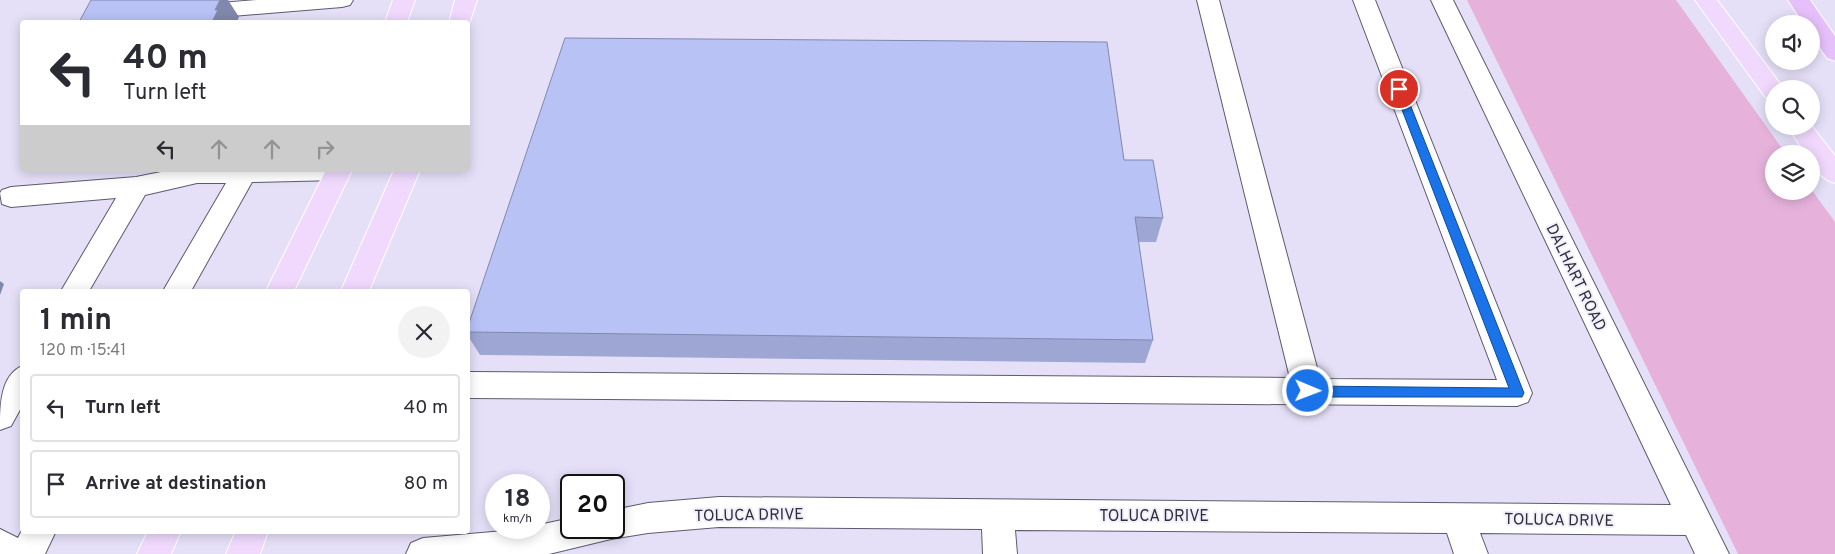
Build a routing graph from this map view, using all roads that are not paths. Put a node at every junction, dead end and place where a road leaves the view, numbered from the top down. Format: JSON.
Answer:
{"nodes":[{"id":1,"x":331,"y":0,"type":"edge"},
{"id":2,"x":404,"y":0,"type":"edge"},
{"id":3,"x":466,"y":0,"type":"edge"},
{"id":4,"x":1208,"y":0,"type":"edge"},
{"id":5,"x":1364,"y":0,"type":"edge"},
{"id":6,"x":1442,"y":0,"type":"edge"},
{"id":7,"x":1706,"y":0,"type":"edge"},
{"id":8,"x":1799,"y":0,"type":"edge"},
{"id":9,"x":179,"y":13,"type":"edge"},
{"id":10,"x":283,"y":14,"type":"edge"},
{"id":11,"x":321,"y":20,"type":"edge"},
{"id":12,"x":397,"y":20,"type":"edge"},
{"id":13,"x":461,"y":20,"type":"edge"},
{"id":14,"x":1835,"y":52,"type":"edge"},
{"id":15,"x":1765,"y":80,"type":"edge"},
{"id":16,"x":1806,"y":135,"type":"edge"},
{"id":17,"x":291,"y":172,"type":"edge"},
{"id":18,"x":338,"y":172,"type":"edge"},
{"id":19,"x":406,"y":172,"type":"edge"},
{"id":20,"x":244,"y":173,"type":"junction"},
{"id":21,"x":1835,"y":174,"type":"edge"},
{"id":22,"x":136,"y":187,"type":"junction"},
{"id":23,"x":11,"y":197,"type":"dead end"},
{"id":24,"x":76,"y":289,"type":"edge"},
{"id":25,"x":178,"y":289,"type":"edge"},
{"id":26,"x":281,"y":289,"type":"edge"},
{"id":27,"x":356,"y":289,"type":"edge"},
{"id":28,"x":20,"y":382,"type":"edge"},
{"id":29,"x":470,"y":385,"type":"edge"},
{"id":30,"x":1308,"y":391,"type":"junction"},
{"id":31,"x":0,"y":417,"type":"edge"},
{"id":32,"x":998,"y":514,"type":"junction"},
{"id":33,"x":1458,"y":518,"type":"junction"},
{"id":34,"x":1695,"y":520,"type":"junction"},
{"id":35,"x":625,"y":523,"type":"edge"},
{"id":36,"x":38,"y":534,"type":"edge"},
{"id":37,"x":164,"y":534,"type":"edge"},
{"id":38,"x":251,"y":534,"type":"edge"},
{"id":39,"x":560,"y":539,"type":"edge"},
{"id":40,"x":0,"y":545,"type":"edge"},
{"id":41,"x":523,"y":549,"type":"edge"},
{"id":42,"x":15,"y":554,"type":"edge"},
{"id":43,"x":27,"y":554,"type":"edge"},
{"id":44,"x":154,"y":554,"type":"edge"},
{"id":45,"x":242,"y":554,"type":"edge"},
{"id":46,"x":423,"y":554,"type":"edge"},
{"id":47,"x":1000,"y":554,"type":"edge"},
{"id":48,"x":1471,"y":554,"type":"edge"},
{"id":49,"x":1712,"y":554,"type":"edge"}],
"edges":[{"from":1,"to":10,"type":"street"},
{"from":1,"to":11,"type":"street"},
{"from":2,"to":12,"type":"main road"},
{"from":3,"to":13,"type":"main road"},
{"from":4,"to":30,"type":"street"},
{"from":5,"to":30,"type":"street"},
{"from":6,"to":34,"type":"street","name":"DALHART ROAD"},
{"from":7,"to":15,"type":"main road"},
{"from":8,"to":14,"type":"highway"},
{"from":9,"to":10,"type":"street"},
{"from":16,"to":21,"type":"main road"},
{"from":17,"to":20,"type":"street"},
{"from":18,"to":26,"type":"main road"},
{"from":19,"to":27,"type":"main road"},
{"from":20,"to":22,"type":"street"},
{"from":20,"to":25,"type":"street"},
{"from":22,"to":23,"type":"street"},
{"from":22,"to":24,"type":"street"},
{"from":28,"to":31,"type":"street"},
{"from":29,"to":30,"type":"street"},
{"from":32,"to":33,"type":"street","name":"TOLUCA DRIVE"},
{"from":32,"to":35,"type":"street","name":"TOLUCA DRIVE"},
{"from":32,"to":47,"type":"street"},
{"from":33,"to":34,"type":"street","name":"TOLUCA DRIVE"},
{"from":33,"to":48,"type":"street"},
{"from":34,"to":49,"type":"street","name":"DALHART ROAD"},
{"from":36,"to":43,"type":"street"},
{"from":37,"to":44,"type":"main road"},
{"from":38,"to":45,"type":"main road"},
{"from":39,"to":41,"type":"street"},
{"from":40,"to":42,"type":"street"},
{"from":41,"to":46,"type":"street"}]}
